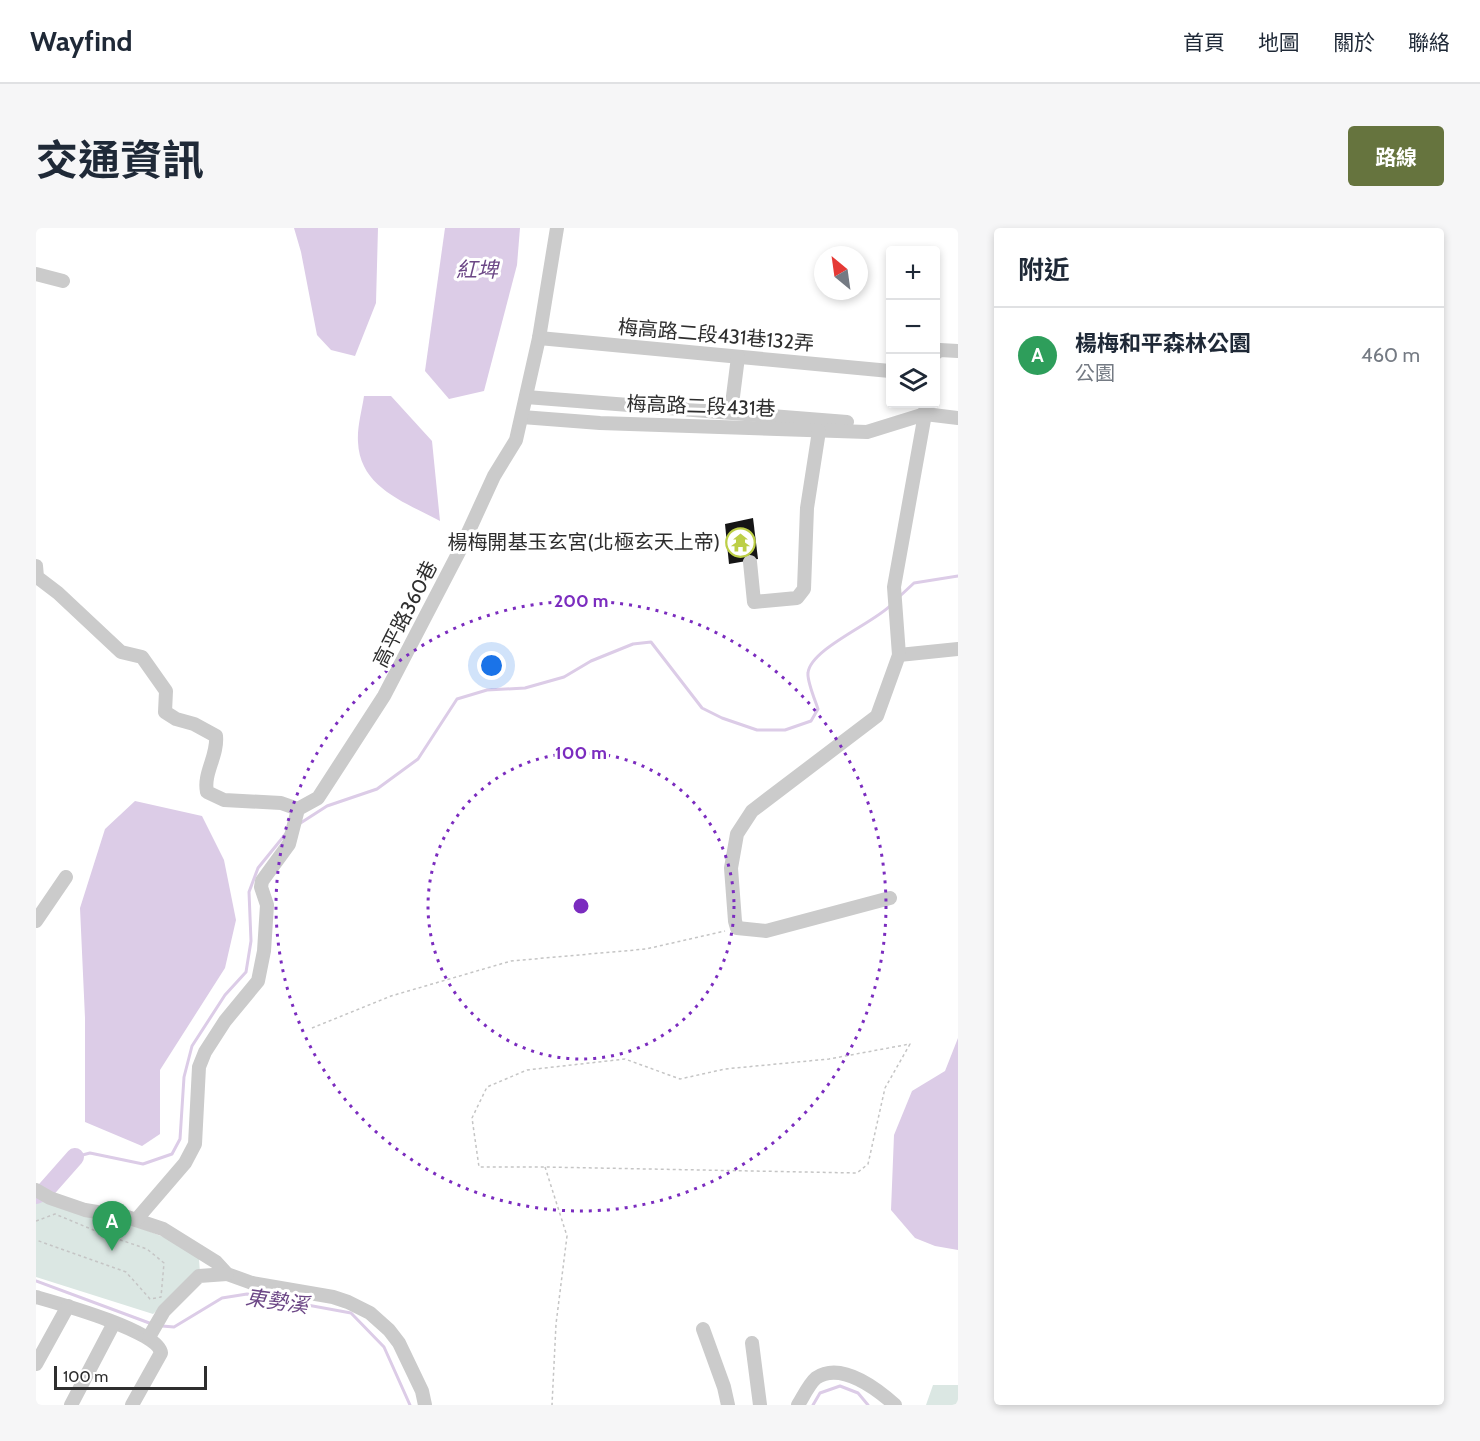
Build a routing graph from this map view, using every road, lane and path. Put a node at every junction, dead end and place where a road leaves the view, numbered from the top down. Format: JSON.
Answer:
{"nodes":[{"id":1,"x":557,"y":228,"type":"edge"},
{"id":2,"x":36,"y":274,"type":"edge"},
{"id":3,"x":63,"y":281,"type":"dead end"},
{"id":4,"x":539,"y":338,"type":"junction"},
{"id":5,"x":940,"y":350,"type":"edge"},
{"id":6,"x":958,"y":351,"type":"edge"},
{"id":7,"x":738,"y":357,"type":"junction"},
{"id":8,"x":886,"y":371,"type":"edge"},
{"id":9,"x":526,"y":397,"type":"junction"},
{"id":10,"x":926,"y":409,"type":"edge"},
{"id":11,"x":731,"y":412,"type":"junction"},
{"id":12,"x":522,"y":417,"type":"junction"},
{"id":13,"x":958,"y":418,"type":"edge"},
{"id":14,"x":879,"y":429,"type":"junction"},
{"id":15,"x":819,"y":431,"type":"junction"},
{"id":16,"x":750,"y":562,"type":"dead end"},
{"id":17,"x":36,"y":566,"type":"edge"},
{"id":18,"x":958,"y":649,"type":"edge"},
{"id":19,"x":898,"y":655,"type":"junction"},
{"id":20,"x":297,"y":814,"type":"junction"},
{"id":21,"x":66,"y":877,"type":"dead end"},
{"id":22,"x":890,"y":898,"type":"dead end"},
{"id":23,"x":36,"y":921,"type":"edge"},
{"id":24,"x":738,"y":928,"type":"junction"},
{"id":25,"x":312,"y":1028,"type":"dead end"},
{"id":26,"x":545,"y":1167,"type":"junction"},
{"id":27,"x":36,"y":1190,"type":"edge"},
{"id":28,"x":136,"y":1220,"type":"junction"},
{"id":29,"x":36,"y":1221,"type":"edge"},
{"id":30,"x":36,"y":1240,"type":"edge"},
{"id":31,"x":204,"y":1256,"type":"junction"},
{"id":32,"x":227,"y":1274,"type":"junction"},
{"id":33,"x":200,"y":1276,"type":"junction"},
{"id":34,"x":36,"y":1297,"type":"edge"},
{"id":35,"x":68,"y":1306,"type":"junction"},
{"id":36,"x":114,"y":1323,"type":"junction"},
{"id":37,"x":703,"y":1329,"type":"dead end"},
{"id":38,"x":149,"y":1337,"type":"junction"},
{"id":39,"x":752,"y":1343,"type":"dead end"},
{"id":40,"x":36,"y":1364,"type":"edge"},
{"id":41,"x":71,"y":1405,"type":"edge"},
{"id":42,"x":132,"y":1405,"type":"edge"},
{"id":43,"x":425,"y":1405,"type":"edge"},
{"id":44,"x":552,"y":1405,"type":"edge"},
{"id":45,"x":728,"y":1405,"type":"edge"},
{"id":46,"x":760,"y":1405,"type":"edge"},
{"id":47,"x":798,"y":1405,"type":"edge"},
{"id":48,"x":895,"y":1405,"type":"edge"}],
"edges":[{"from":1,"to":4,"type":"street","name":"高平路360巷"},
{"from":2,"to":3,"type":"street"},
{"from":4,"to":7,"type":"street","name":"梅高路二段431巷132弄"},
{"from":4,"to":9,"type":"street","name":"高平路360巷"},
{"from":5,"to":6,"type":"street"},
{"from":7,"to":8,"type":"street","name":"梅高路二段431巷132弄"},
{"from":7,"to":11,"type":"street"},
{"from":9,"to":11,"type":"street","name":"梅高路二段431巷"},
{"from":9,"to":12,"type":"street","name":"高平路360巷"},
{"from":10,"to":13,"type":"street","name":"梅高路二段431巷"},
{"from":10,"to":14,"type":"street","name":"梅高路二段431巷"},
{"from":10,"to":19,"type":"street"},
{"from":11,"to":14,"type":"street","name":"梅高路二段431巷"},
{"from":12,"to":15,"type":"street","name":"梅高路二段431巷"},
{"from":12,"to":20,"type":"street","name":"高平路360巷"},
{"from":14,"to":15,"type":"street","name":"梅高路二段431巷"},
{"from":15,"to":16,"type":"street"},
{"from":17,"to":20,"type":"street"},
{"from":18,"to":19,"type":"street"},
{"from":19,"to":24,"type":"street"},
{"from":20,"to":28,"type":"street"},
{"from":21,"to":23,"type":"street"},
{"from":22,"to":24,"type":"street"},
{"from":24,"to":25,"type":"path"},
{"from":26,"to":26,"type":"path"},
{"from":26,"to":44,"type":"path"},
{"from":27,"to":28,"type":"street"},
{"from":28,"to":31,"type":"street"},
{"from":29,"to":30,"type":"path"},
{"from":31,"to":32,"type":"street"},
{"from":31,"to":33,"type":"street"},
{"from":32,"to":33,"type":"street"},
{"from":32,"to":43,"type":"street"},
{"from":33,"to":38,"type":"street"},
{"from":34,"to":35,"type":"street"},
{"from":35,"to":36,"type":"street"},
{"from":35,"to":40,"type":"street"},
{"from":36,"to":38,"type":"street"},
{"from":36,"to":41,"type":"street"},
{"from":37,"to":45,"type":"street"},
{"from":38,"to":42,"type":"street"},
{"from":39,"to":46,"type":"street"},
{"from":47,"to":48,"type":"street"}]}
